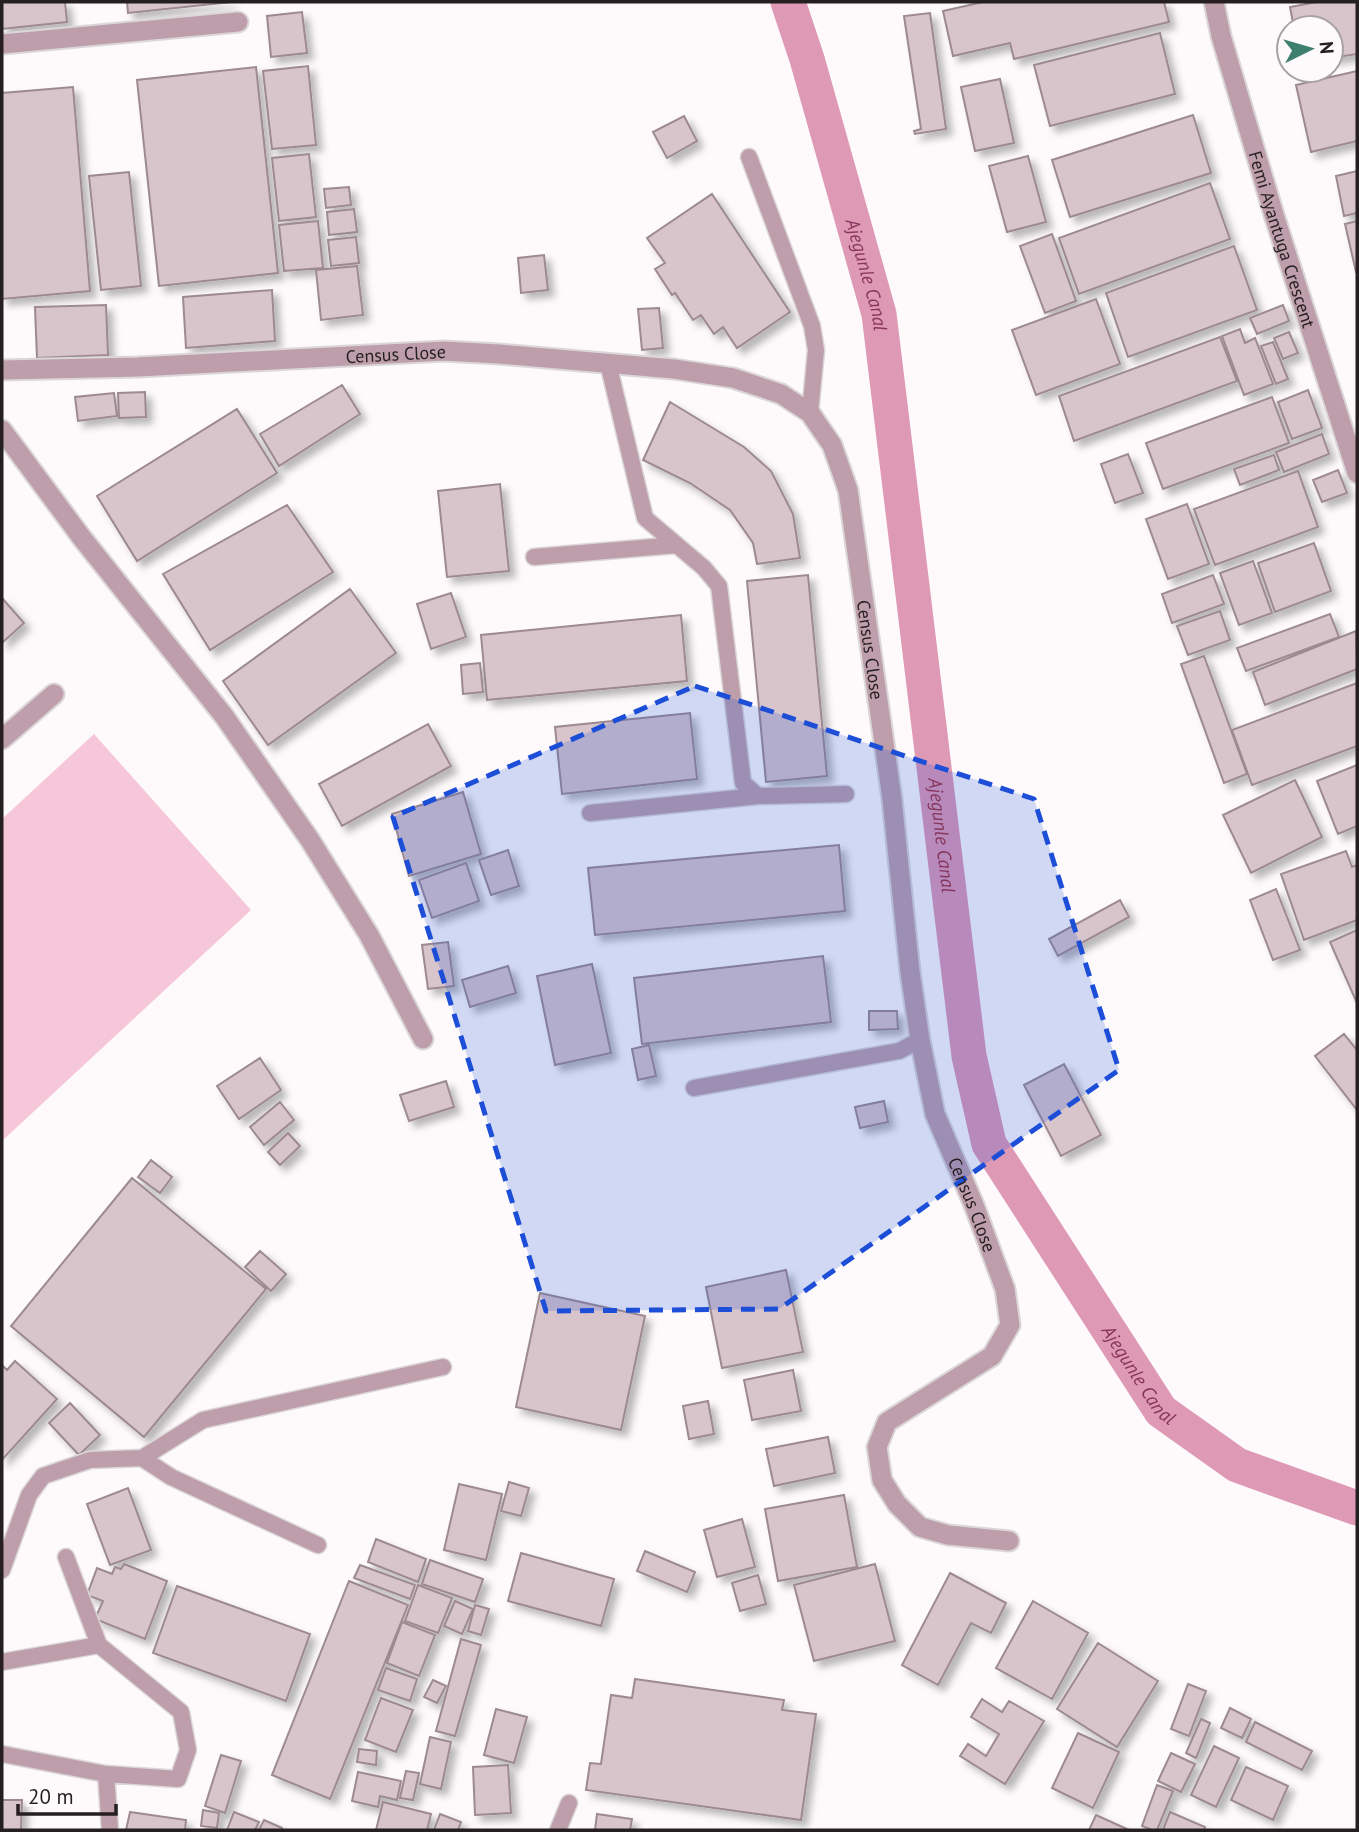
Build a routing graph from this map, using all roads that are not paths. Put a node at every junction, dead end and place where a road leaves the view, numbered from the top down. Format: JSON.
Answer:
{"nodes":[{"id":1,"x":1214,"y":2,"type":"edge"},
{"id":2,"x":238,"y":22,"type":"dead end"},
{"id":3,"x":2,"y":44,"type":"edge"},
{"id":4,"x":748,"y":156,"type":"dead end"},
{"id":5,"x":608,"y":363,"type":"junction"},
{"id":6,"x":2,"y":370,"type":"edge"},
{"id":7,"x":810,"y":413,"type":"junction"},
{"id":8,"x":2,"y":430,"type":"edge"},
{"id":9,"x":1357,"y":473,"type":"edge"},
{"id":10,"x":677,"y":545,"type":"junction"},
{"id":11,"x":534,"y":557,"type":"dead end"},
{"id":12,"x":54,"y":694,"type":"dead end"},
{"id":13,"x":2,"y":739,"type":"edge"},
{"id":14,"x":846,"y":794,"type":"dead end"},
{"id":15,"x":758,"y":796,"type":"junction"},
{"id":16,"x":590,"y":813,"type":"dead end"},
{"id":17,"x":423,"y":1039,"type":"dead end"},
{"id":18,"x":920,"y":1040,"type":"junction"},
{"id":19,"x":694,"y":1088,"type":"dead end"},
{"id":20,"x":443,"y":1367,"type":"dead end"},
{"id":21,"x":142,"y":1458,"type":"junction"},
{"id":22,"x":1009,"y":1541,"type":"dead end"},
{"id":23,"x":318,"y":1545,"type":"dead end"},
{"id":24,"x":65,"y":1557,"type":"dead end"},
{"id":25,"x":2,"y":1570,"type":"edge"},
{"id":26,"x":99,"y":1645,"type":"junction"},
{"id":27,"x":2,"y":1662,"type":"edge"},
{"id":28,"x":2,"y":1755,"type":"edge"},
{"id":29,"x":106,"y":1774,"type":"junction"},
{"id":30,"x":569,"y":1803,"type":"dead end"},
{"id":31,"x":110,"y":1830,"type":"edge"},
{"id":32,"x":558,"y":1830,"type":"edge"}],
"edges":[{"from":1,"to":9,"type":"street","name":"Femi Ayantuga Crescent"},
{"from":2,"to":3,"type":"street"},
{"from":4,"to":7,"type":"lane"},
{"from":5,"to":6,"type":"street","name":"Census Close"},
{"from":5,"to":7,"type":"street","name":"Census Close"},
{"from":5,"to":10,"type":"lane"},
{"from":7,"to":18,"type":"street","name":"Census Close"},
{"from":8,"to":17,"type":"street"},
{"from":10,"to":11,"type":"lane"},
{"from":10,"to":15,"type":"lane"},
{"from":12,"to":13,"type":"street"},
{"from":14,"to":15,"type":"lane"},
{"from":15,"to":16,"type":"lane"},
{"from":18,"to":19,"type":"lane"},
{"from":18,"to":22,"type":"street","name":"Census Close"},
{"from":20,"to":21,"type":"lane"},
{"from":21,"to":23,"type":"lane"},
{"from":21,"to":25,"type":"lane"},
{"from":24,"to":26,"type":"lane"},
{"from":26,"to":27,"type":"lane"},
{"from":26,"to":29,"type":"lane"},
{"from":28,"to":29,"type":"lane"},
{"from":29,"to":31,"type":"lane"},
{"from":30,"to":32,"type":"lane"}]}
